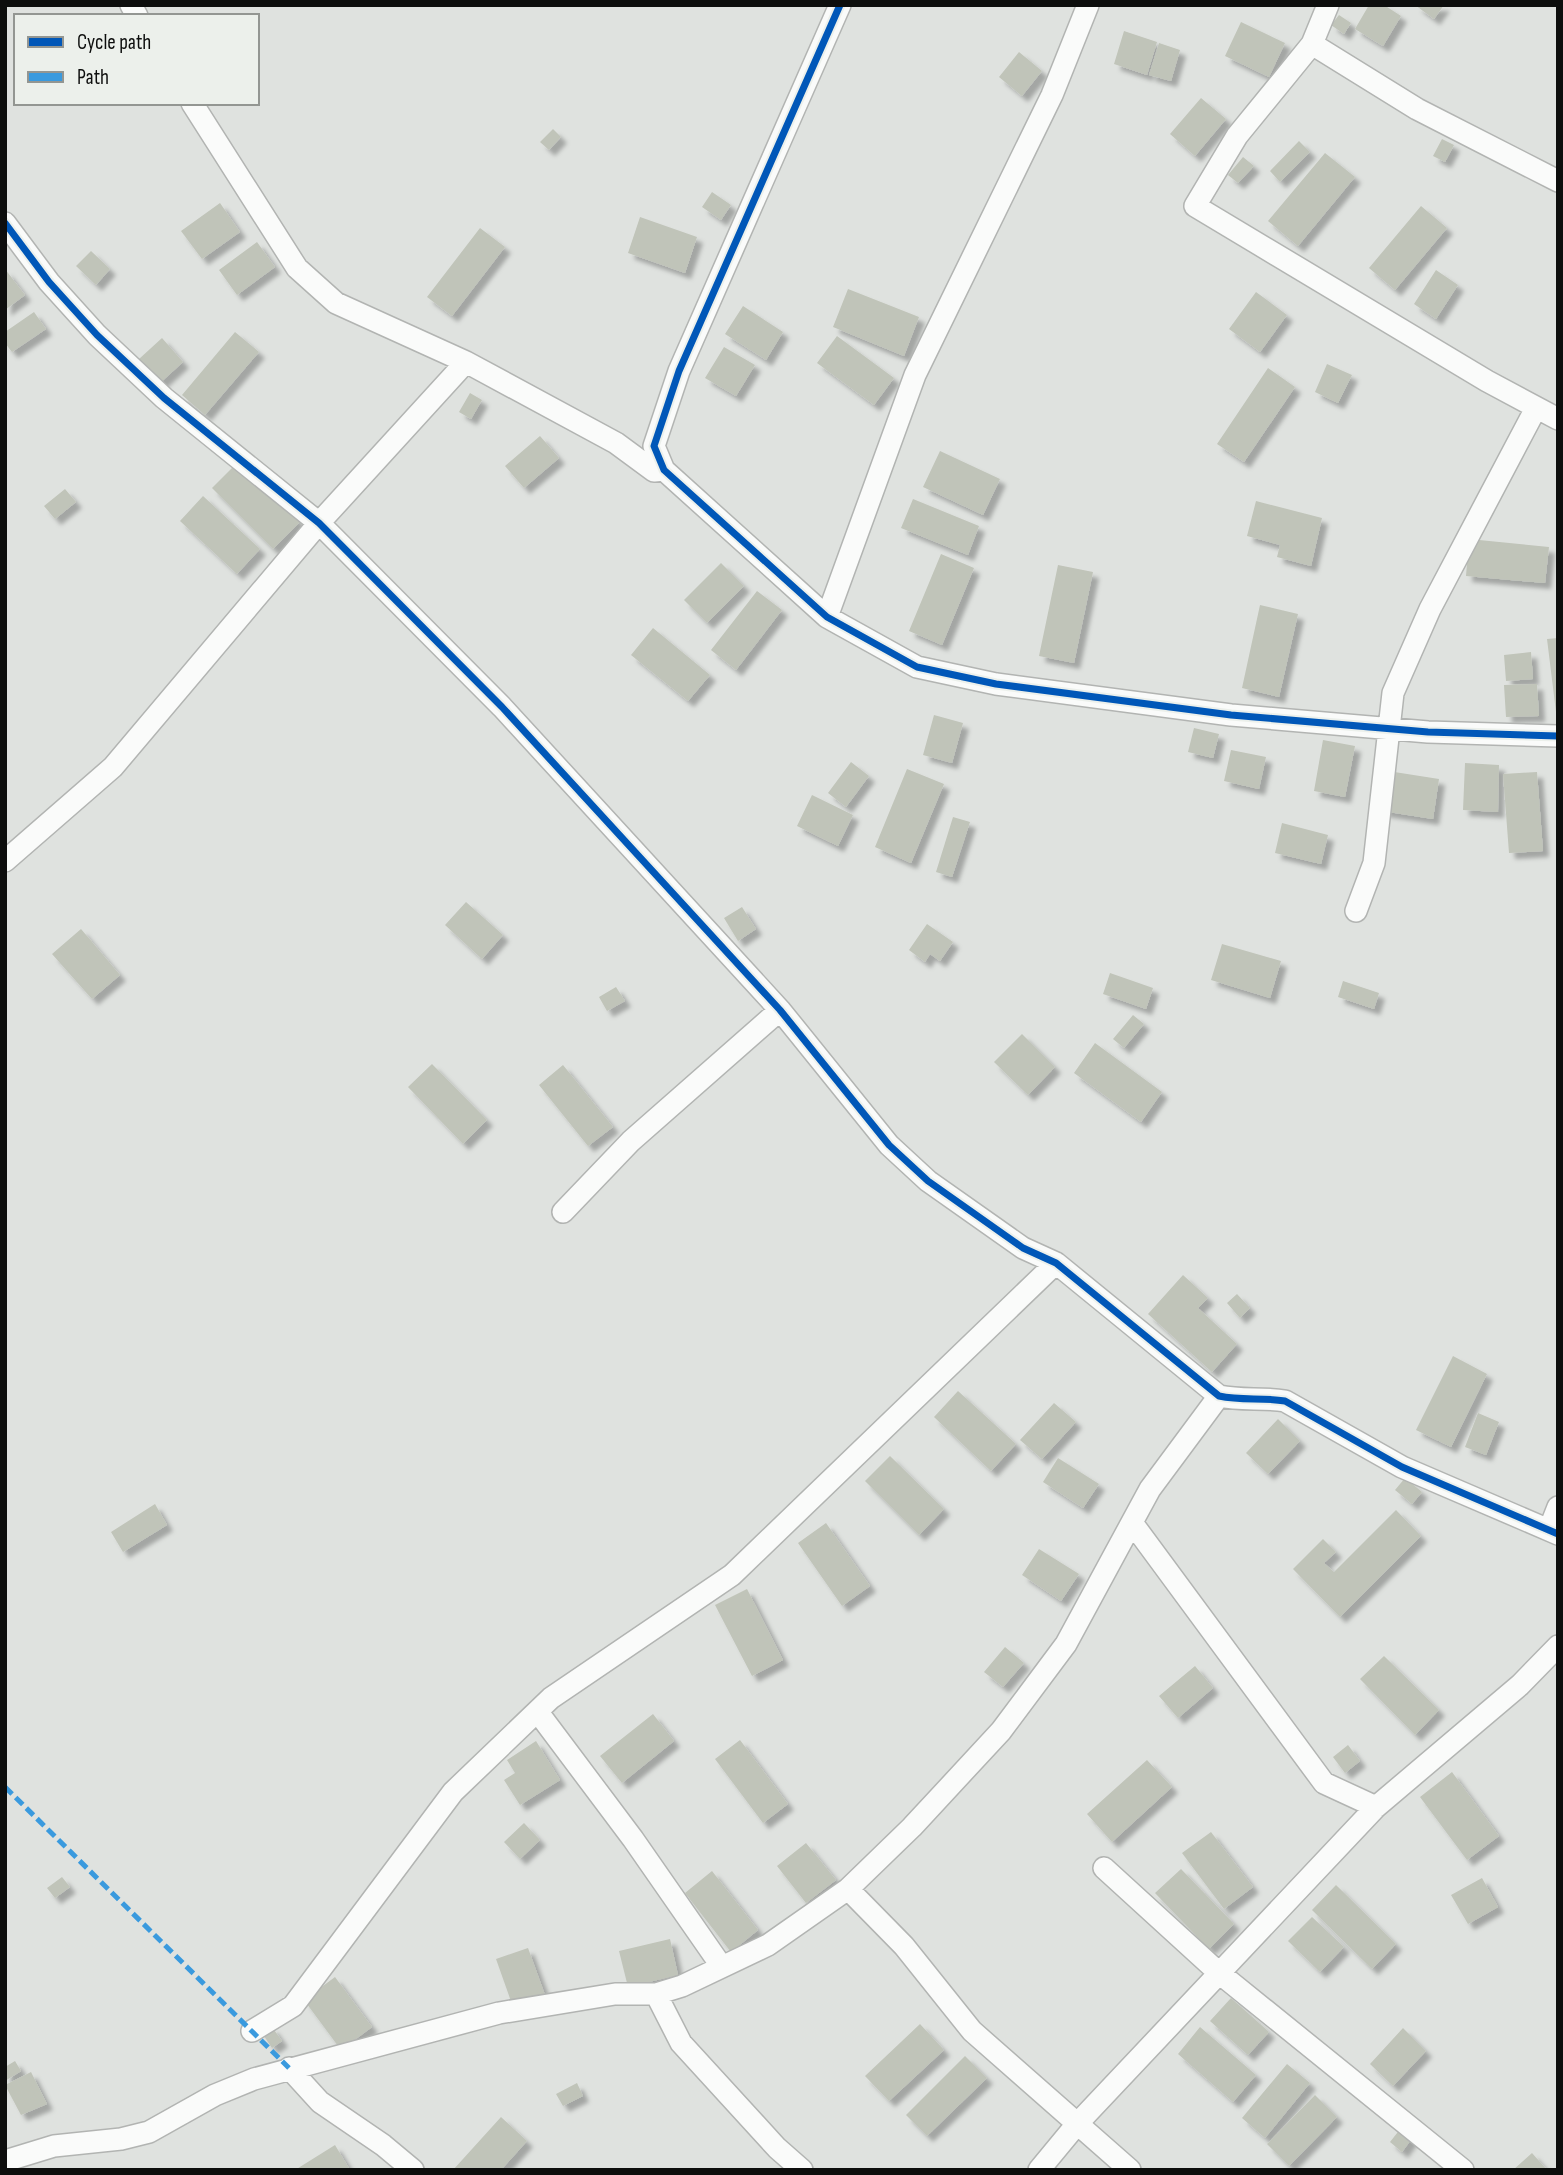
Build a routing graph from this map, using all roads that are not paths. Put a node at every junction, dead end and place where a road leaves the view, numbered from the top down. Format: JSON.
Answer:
{"nodes":[{"id":1,"x":840,"y":5,"type":"edge"},
{"id":2,"x":1088,"y":5,"type":"edge"},
{"id":3,"x":1328,"y":5,"type":"edge"},
{"id":4,"x":1312,"y":44,"type":"junction"},
{"id":5,"x":193,"y":105,"type":"edge"},
{"id":6,"x":1558,"y":181,"type":"edge"},
{"id":7,"x":5,"y":223,"type":"edge"},
{"id":8,"x":466,"y":362,"type":"junction"},
{"id":9,"x":1536,"y":408,"type":"junction"},
{"id":10,"x":1558,"y":419,"type":"edge"},
{"id":11,"x":664,"y":470,"type":"junction"},
{"id":12,"x":319,"y":523,"type":"junction"},
{"id":13,"x":827,"y":617,"type":"junction"},
{"id":14,"x":1390,"y":729,"type":"junction"},
{"id":15,"x":1558,"y":736,"type":"edge"},
{"id":16,"x":5,"y":861,"type":"edge"},
{"id":17,"x":1356,"y":911,"type":"dead end"},
{"id":18,"x":780,"y":1010,"type":"junction"},
{"id":19,"x":563,"y":1212,"type":"dead end"},
{"id":20,"x":1056,"y":1263,"type":"junction"},
{"id":21,"x":1219,"y":1396,"type":"junction"},
{"id":22,"x":1558,"y":1507,"type":"edge"},
{"id":23,"x":1133,"y":1524,"type":"junction"},
{"id":24,"x":1553,"y":1532,"type":"edge"},
{"id":25,"x":1558,"y":1646,"type":"edge"},
{"id":26,"x":543,"y":1719,"type":"dead end"},
{"id":27,"x":1376,"y":1807,"type":"junction"},
{"id":28,"x":1104,"y":1868,"type":"dead end"},
{"id":29,"x":848,"y":1889,"type":"junction"},
{"id":30,"x":722,"y":1967,"type":"junction"},
{"id":31,"x":1218,"y":1972,"type":"junction"},
{"id":32,"x":656,"y":1994,"type":"junction"},
{"id":33,"x":252,"y":2031,"type":"dead end"},
{"id":34,"x":289,"y":2068,"type":"junction"},
{"id":35,"x":1077,"y":2124,"type":"junction"},
{"id":36,"x":17,"y":2163,"type":"edge"},
{"id":37,"x":413,"y":2170,"type":"edge"},
{"id":38,"x":802,"y":2170,"type":"edge"},
{"id":39,"x":1039,"y":2170,"type":"edge"},
{"id":40,"x":1130,"y":2170,"type":"edge"},
{"id":41,"x":1463,"y":2170,"type":"edge"}],
"edges":[{"from":1,"to":11,"type":"street"},
{"from":2,"to":13,"type":"street"},
{"from":3,"to":4,"type":"street"},
{"from":4,"to":6,"type":"street"},
{"from":4,"to":9,"type":"street"},
{"from":5,"to":8,"type":"street"},
{"from":7,"to":12,"type":"street"},
{"from":8,"to":11,"type":"street"},
{"from":8,"to":12,"type":"street"},
{"from":9,"to":10,"type":"street"},
{"from":9,"to":14,"type":"street"},
{"from":11,"to":13,"type":"street"},
{"from":12,"to":16,"type":"street"},
{"from":12,"to":18,"type":"street"},
{"from":13,"to":14,"type":"street"},
{"from":14,"to":15,"type":"street"},
{"from":14,"to":17,"type":"street"},
{"from":18,"to":19,"type":"street"},
{"from":18,"to":20,"type":"street"},
{"from":20,"to":21,"type":"street"},
{"from":20,"to":33,"type":"street"},
{"from":21,"to":23,"type":"street"},
{"from":21,"to":24,"type":"street"},
{"from":22,"to":24,"type":"street"},
{"from":23,"to":27,"type":"street"},
{"from":23,"to":29,"type":"street"},
{"from":25,"to":27,"type":"street"},
{"from":26,"to":30,"type":"street"},
{"from":27,"to":31,"type":"street"},
{"from":28,"to":31,"type":"street"},
{"from":29,"to":30,"type":"street"},
{"from":29,"to":35,"type":"street"},
{"from":30,"to":32,"type":"street"},
{"from":31,"to":35,"type":"street"},
{"from":31,"to":41,"type":"street"},
{"from":32,"to":34,"type":"street"},
{"from":32,"to":38,"type":"street"},
{"from":34,"to":36,"type":"street"},
{"from":34,"to":37,"type":"street"},
{"from":35,"to":39,"type":"street"},
{"from":35,"to":40,"type":"street"}]}
